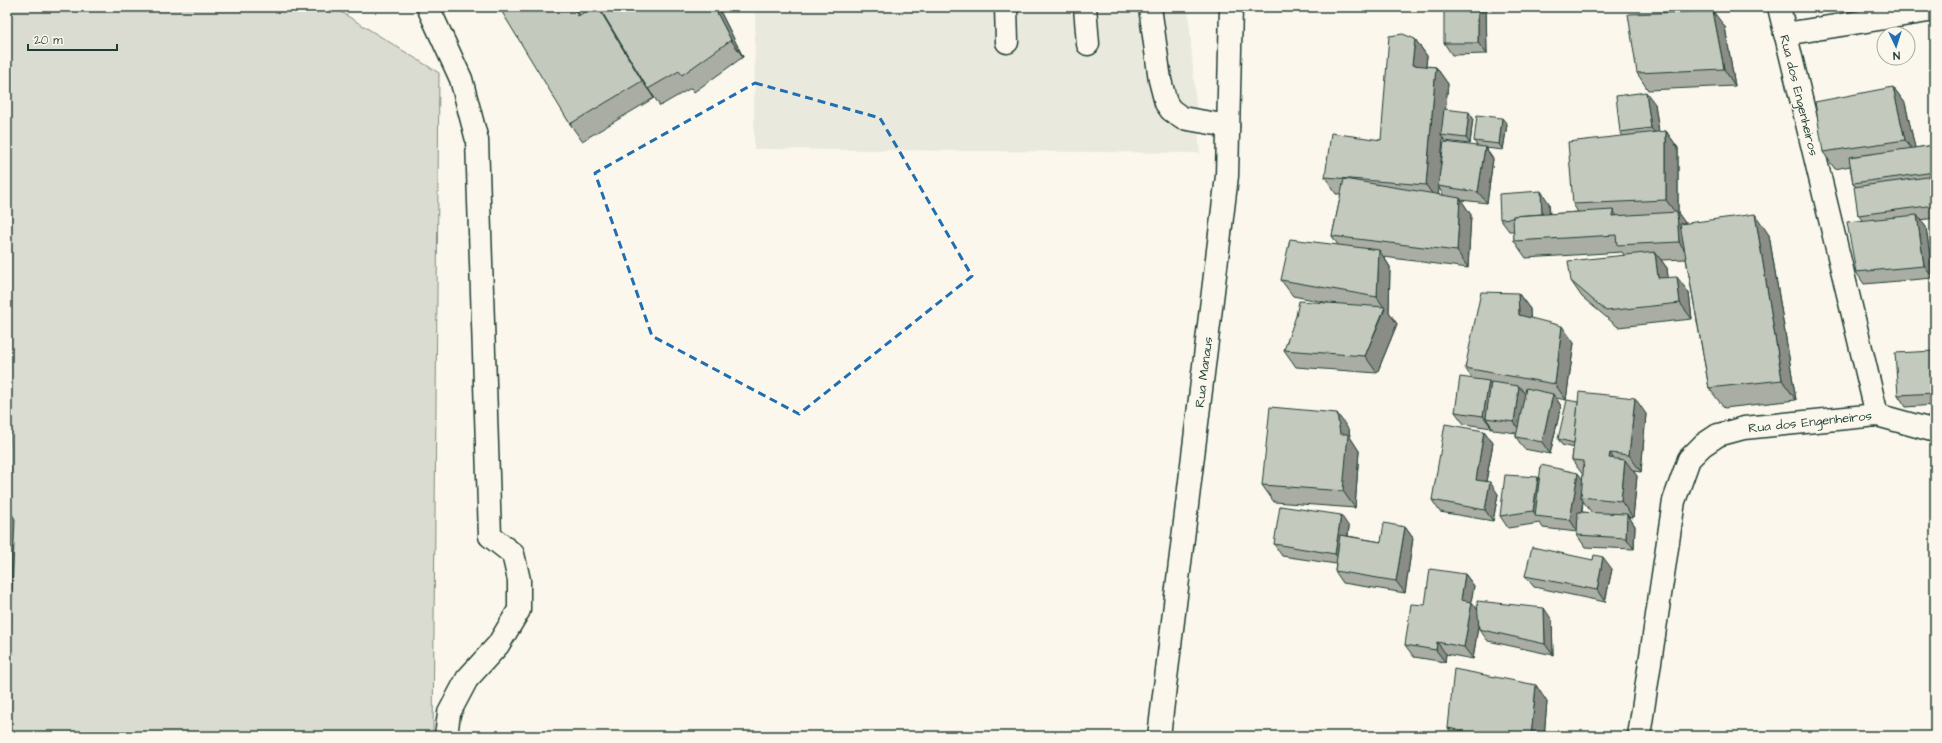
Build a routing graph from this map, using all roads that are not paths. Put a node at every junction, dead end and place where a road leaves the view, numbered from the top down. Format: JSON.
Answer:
{"nodes":[{"id":1,"x":428,"y":7,"type":"edge"},
{"id":2,"x":1006,"y":7,"type":"edge"},
{"id":3,"x":1085,"y":7,"type":"edge"},
{"id":4,"x":1150,"y":7,"type":"edge"},
{"id":5,"x":1231,"y":7,"type":"edge"},
{"id":6,"x":1779,"y":7,"type":"edge"},
{"id":7,"x":1935,"y":10,"type":"edge"},
{"id":8,"x":1785,"y":34,"type":"junction"},
{"id":9,"x":1007,"y":42,"type":"dead end"},
{"id":10,"x":1088,"y":44,"type":"dead end"},
{"id":11,"x":1228,"y":126,"type":"junction"},
{"id":12,"x":1877,"y":415,"type":"junction"},
{"id":13,"x":1935,"y":431,"type":"edge"},
{"id":14,"x":446,"y":736,"type":"edge"},
{"id":15,"x":1159,"y":736,"type":"edge"},
{"id":16,"x":1639,"y":736,"type":"edge"}],
"edges":[{"from":1,"to":14,"type":"street"},
{"from":2,"to":9,"type":"street"},
{"from":3,"to":10,"type":"street"},
{"from":4,"to":11,"type":"street"},
{"from":5,"to":11,"type":"street","name":"Rua Manaus"},
{"from":6,"to":8,"type":"street","name":"Rua dos Engenheiros"},
{"from":7,"to":8,"type":"street"},
{"from":8,"to":12,"type":"street","name":"Rua dos Engenheiros"},
{"from":11,"to":15,"type":"street","name":"Rua Manaus"},
{"from":12,"to":13,"type":"street"},
{"from":12,"to":16,"type":"street","name":"Rua dos Engenheiros"}]}
